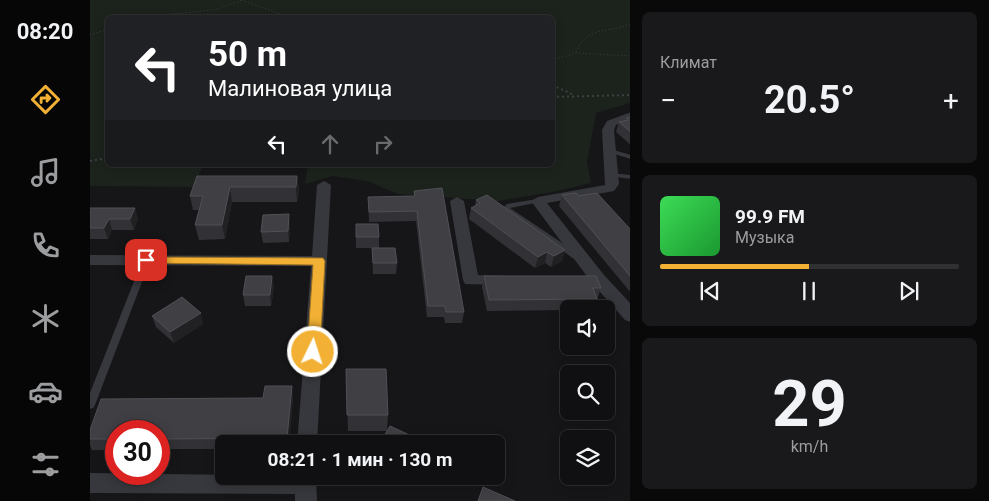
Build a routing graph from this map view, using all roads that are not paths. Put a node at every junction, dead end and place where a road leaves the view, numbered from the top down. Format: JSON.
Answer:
{"nodes":[{"id":1,"x":630,"y":115,"type":"edge"},
{"id":2,"x":610,"y":151,"type":"junction"},
{"id":3,"x":630,"y":157,"type":"edge"},
{"id":4,"x":611,"y":175,"type":"junction"},
{"id":5,"x":630,"y":177,"type":"edge"},
{"id":6,"x":324,"y":184,"type":"dead end"},
{"id":7,"x":457,"y":201,"type":"dead end"},
{"id":8,"x":538,"y":202,"type":"junction"},
{"id":9,"x":90,"y":260,"type":"edge"},
{"id":10,"x":146,"y":260,"type":"junction"},
{"id":11,"x":319,"y":261,"type":"junction"},
{"id":12,"x":585,"y":263,"type":"junction"},
{"id":13,"x":578,"y":279,"type":"edge"},
{"id":14,"x":598,"y":279,"type":"junction"},
{"id":15,"x":520,"y":280,"type":"edge"},
{"id":16,"x":630,"y":316,"type":"edge"},
{"id":17,"x":90,"y":405,"type":"edge"},
{"id":18,"x":308,"y":435,"type":"edge"},
{"id":19,"x":90,"y":483,"type":"edge"},
{"id":20,"x":305,"y":487,"type":"edge"}],
"edges":[{"from":1,"to":2,"type":"street"},
{"from":2,"to":3,"type":"lane"},
{"from":2,"to":4,"type":"street"},
{"from":4,"to":5,"type":"lane"},
{"from":4,"to":8,"type":"street"},
{"from":6,"to":11,"type":"street"},
{"from":7,"to":15,"type":"street"},
{"from":8,"to":12,"type":"street"},
{"from":8,"to":12,"type":"lane"},
{"from":9,"to":10,"type":"street"},
{"from":10,"to":11,"type":"street"},
{"from":10,"to":17,"type":"lane"},
{"from":11,"to":18,"type":"street"},
{"from":12,"to":14,"type":"street"},
{"from":13,"to":14,"type":"street"},
{"from":14,"to":16,"type":"street"},
{"from":19,"to":20,"type":"street"}]}
